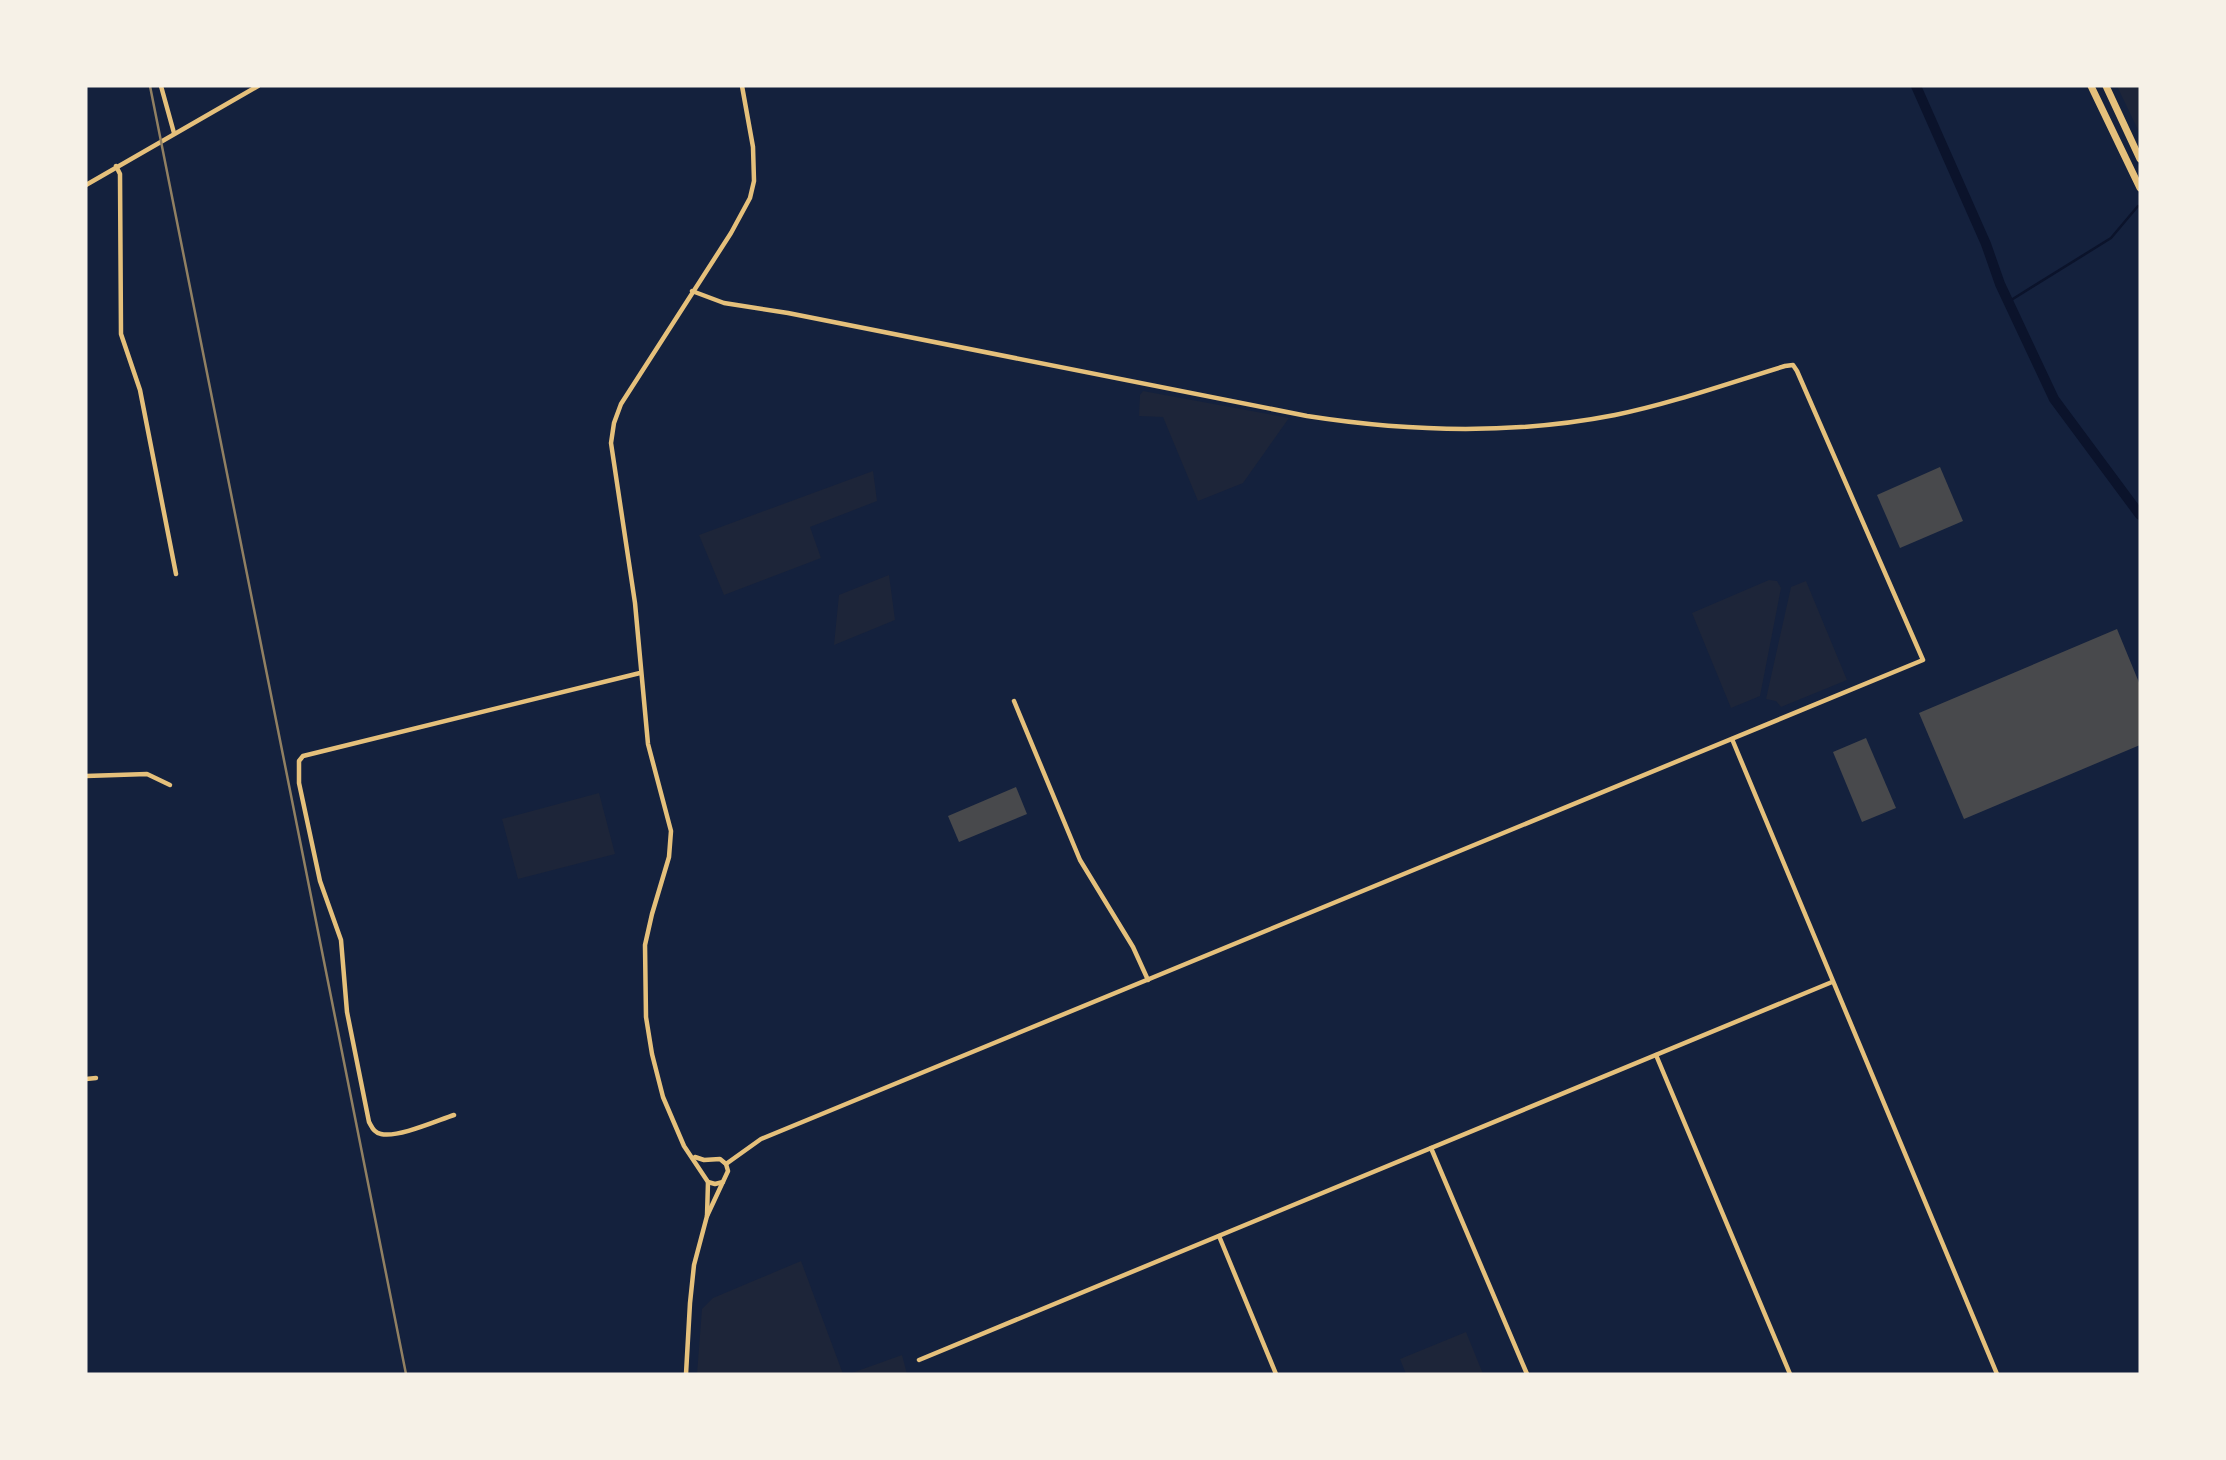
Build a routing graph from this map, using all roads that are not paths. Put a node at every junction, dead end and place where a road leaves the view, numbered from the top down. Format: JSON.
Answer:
{"nodes":[{"id":1,"x":161,"y":86,"type":"edge"},
{"id":2,"x":258,"y":86,"type":"edge"},
{"id":3,"x":742,"y":86,"type":"edge"},
{"id":4,"x":2091,"y":86,"type":"edge"},
{"id":5,"x":2106,"y":86,"type":"edge"},
{"id":6,"x":174,"y":133,"type":"junction"},
{"id":7,"x":2140,"y":159,"type":"edge"},
{"id":8,"x":116,"y":166,"type":"junction"},
{"id":9,"x":86,"y":185,"type":"edge"},
{"id":10,"x":2140,"y":188,"type":"edge"},
{"id":11,"x":692,"y":292,"type":"junction"},
{"id":12,"x":176,"y":574,"type":"dead end"},
{"id":13,"x":640,"y":673,"type":"junction"},
{"id":14,"x":1014,"y":701,"type":"dead end"},
{"id":15,"x":1732,"y":739,"type":"junction"},
{"id":16,"x":86,"y":776,"type":"edge"},
{"id":17,"x":170,"y":785,"type":"dead end"},
{"id":18,"x":1148,"y":980,"type":"junction"},
{"id":19,"x":1832,"y":982,"type":"junction"},
{"id":20,"x":1656,"y":1055,"type":"junction"},
{"id":21,"x":96,"y":1077,"type":"dead end"},
{"id":22,"x":86,"y":1079,"type":"edge"},
{"id":23,"x":454,"y":1115,"type":"dead end"},
{"id":24,"x":1431,"y":1148,"type":"junction"},
{"id":25,"x":691,"y":1155,"type":"junction"},
{"id":26,"x":709,"y":1159,"type":"junction"},
{"id":27,"x":726,"y":1164,"type":"junction"},
{"id":28,"x":702,"y":1170,"type":"junction"},
{"id":29,"x":708,"y":1182,"type":"junction"},
{"id":30,"x":723,"y":1182,"type":"junction"},
{"id":31,"x":708,"y":1216,"type":"junction"},
{"id":32,"x":1219,"y":1236,"type":"junction"},
{"id":33,"x":919,"y":1360,"type":"dead end"},
{"id":34,"x":686,"y":1374,"type":"edge"},
{"id":35,"x":1276,"y":1374,"type":"edge"},
{"id":36,"x":1527,"y":1374,"type":"edge"},
{"id":37,"x":1790,"y":1374,"type":"edge"},
{"id":38,"x":1997,"y":1374,"type":"edge"}],
"edges":[{"from":1,"to":6,"type":"street"},
{"from":2,"to":6,"type":"street"},
{"from":3,"to":11,"type":"street"},
{"from":4,"to":10,"type":"highway"},
{"from":5,"to":7,"type":"highway"},
{"from":6,"to":8,"type":"street"},
{"from":8,"to":9,"type":"street"},
{"from":8,"to":12,"type":"street"},
{"from":11,"to":13,"type":"street"},
{"from":11,"to":15,"type":"street"},
{"from":13,"to":23,"type":"street"},
{"from":13,"to":25,"type":"street"},
{"from":14,"to":18,"type":"street"},
{"from":15,"to":18,"type":"street"},
{"from":15,"to":19,"type":"street"},
{"from":16,"to":17,"type":"street"},
{"from":18,"to":27,"type":"street"},
{"from":19,"to":20,"type":"street"},
{"from":19,"to":38,"type":"street"},
{"from":20,"to":24,"type":"street"},
{"from":20,"to":37,"type":"street"},
{"from":21,"to":22,"type":"street"},
{"from":24,"to":32,"type":"street"},
{"from":24,"to":36,"type":"street"},
{"from":25,"to":26,"type":"street"},
{"from":25,"to":28,"type":"street"},
{"from":26,"to":27,"type":"street"},
{"from":26,"to":28,"type":"street"},
{"from":27,"to":30,"type":"street"},
{"from":28,"to":29,"type":"street"},
{"from":29,"to":30,"type":"street"},
{"from":29,"to":31,"type":"street"},
{"from":30,"to":31,"type":"street"},
{"from":31,"to":34,"type":"street"},
{"from":32,"to":33,"type":"street"},
{"from":32,"to":35,"type":"street"}]}
